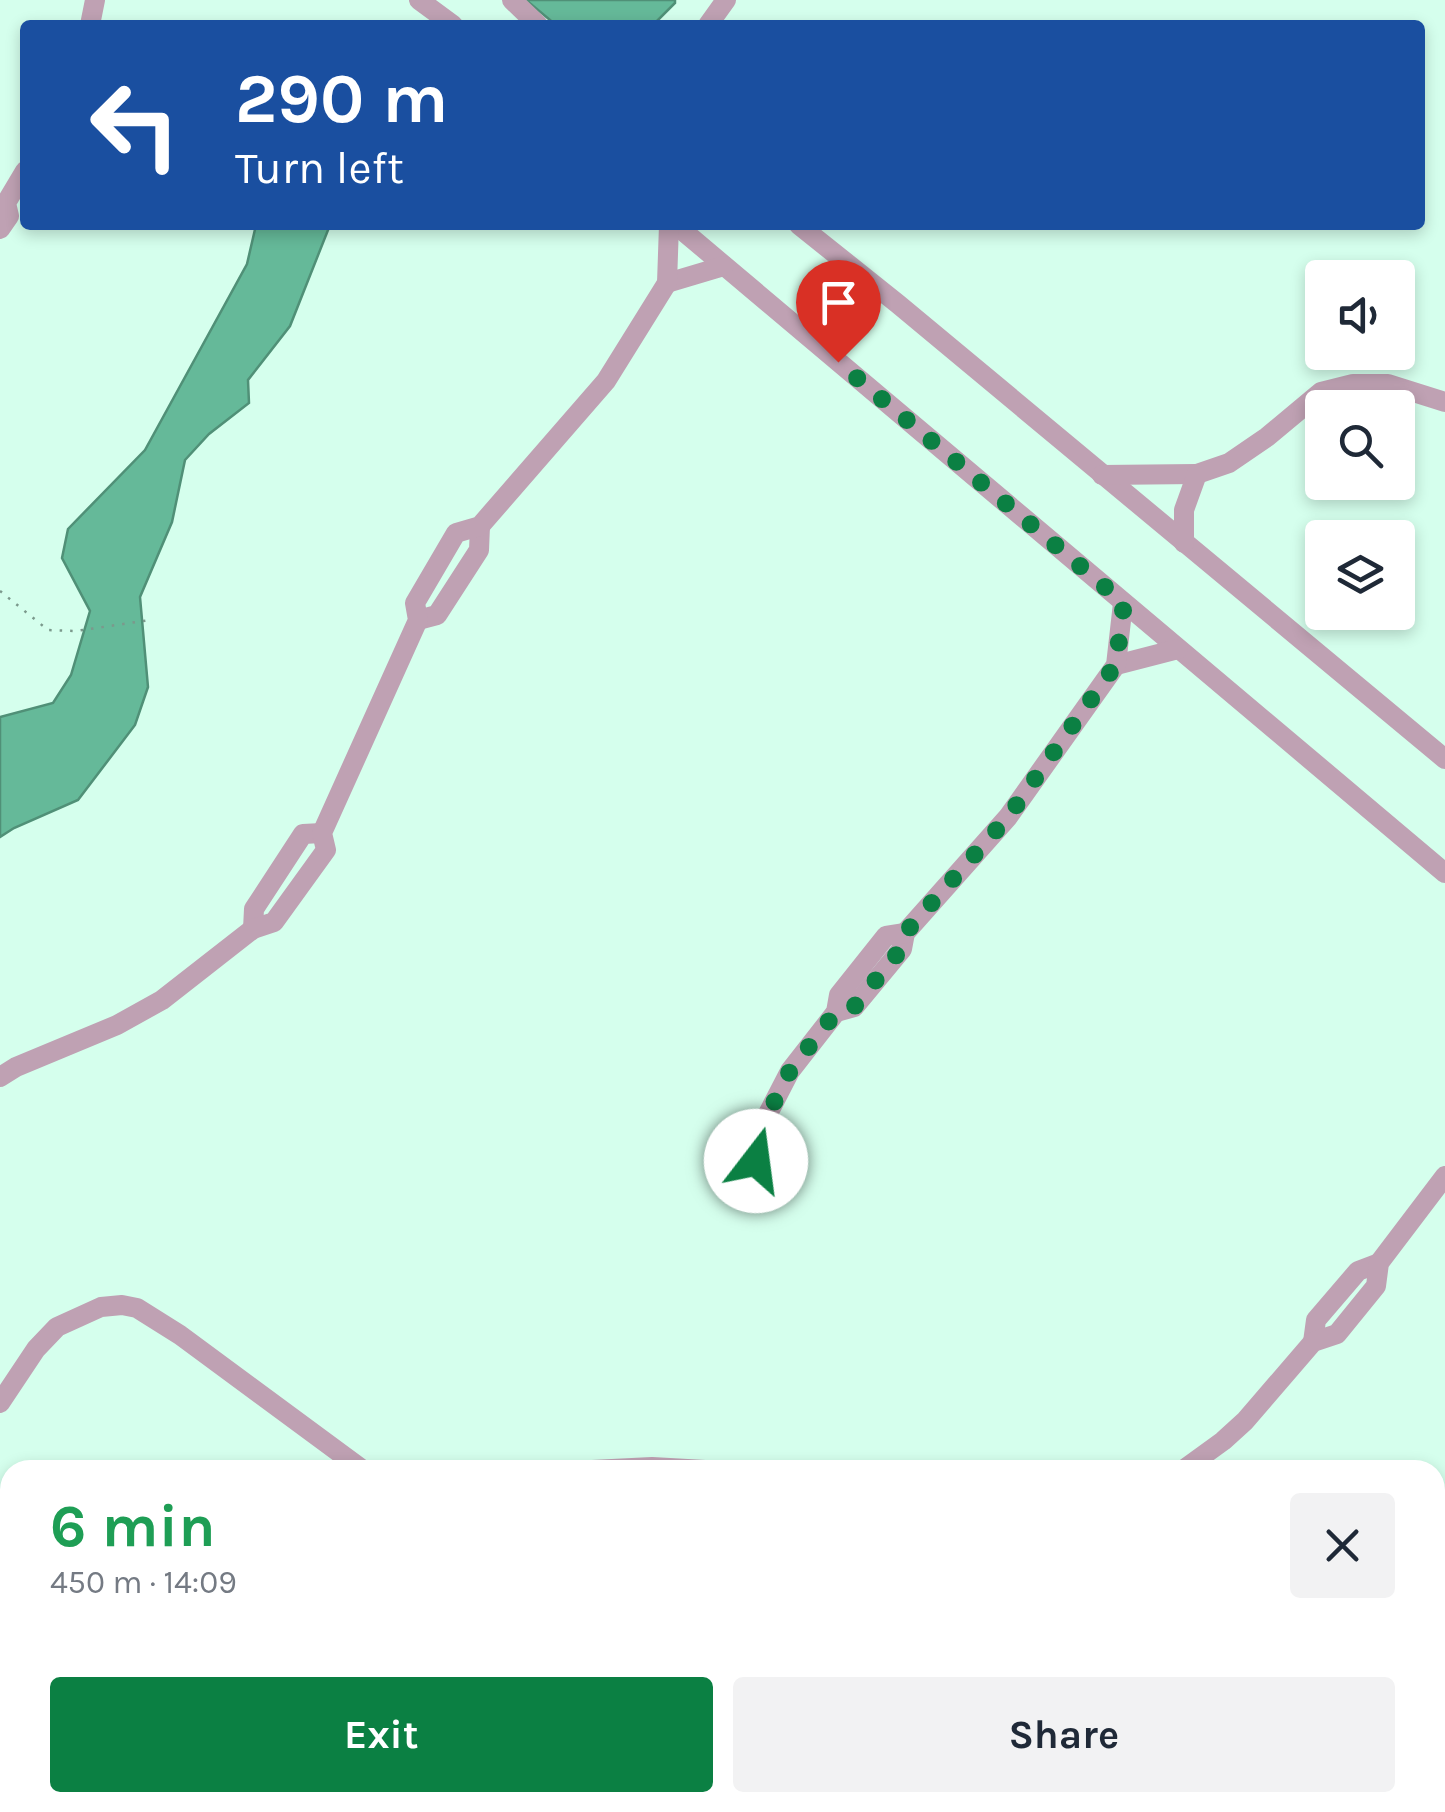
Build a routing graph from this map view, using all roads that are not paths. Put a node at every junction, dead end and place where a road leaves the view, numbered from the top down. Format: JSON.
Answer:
{"nodes":[{"id":1,"x":419,"y":0,"type":"edge"},
{"id":2,"x":512,"y":0,"type":"edge"},
{"id":3,"x":446,"y":20,"type":"edge"},
{"id":4,"x":533,"y":20,"type":"edge"},
{"id":5,"x":20,"y":178,"type":"edge"},
{"id":6,"x":3,"y":203,"type":"edge"},
{"id":7,"x":0,"y":229,"type":"edge"},
{"id":8,"x":672,"y":230,"type":"edge"},
{"id":9,"x":679,"y":230,"type":"edge"},
{"id":10,"x":805,"y":230,"type":"edge"},
{"id":11,"x":724,"y":266,"type":"junction"},
{"id":12,"x":667,"y":283,"type":"junction"},
{"id":13,"x":1445,"y":402,"type":"edge"},
{"id":14,"x":1196,"y":474,"type":"junction"},
{"id":15,"x":1102,"y":475,"type":"junction"},
{"id":16,"x":1184,"y":542,"type":"junction"},
{"id":17,"x":1124,"y":603,"type":"junction"},
{"id":18,"x":1178,"y":649,"type":"junction"},
{"id":19,"x":1116,"y":664,"type":"junction"},
{"id":20,"x":1445,"y":759,"type":"edge"},
{"id":21,"x":1445,"y":873,"type":"edge"},
{"id":22,"x":0,"y":1077,"type":"edge"},
{"id":23,"x":753,"y":1144,"type":"dead end"},
{"id":24,"x":1445,"y":1176,"type":"edge"},
{"id":25,"x":0,"y":1404,"type":"edge"},
{"id":26,"x":349,"y":1460,"type":"edge"},
{"id":27,"x":1197,"y":1460,"type":"edge"}],
"edges":[{"from":1,"to":3,"type":"street"},
{"from":2,"to":4,"type":"street"},
{"from":5,"to":6,"type":"street"},
{"from":6,"to":7,"type":"street"},
{"from":8,"to":12,"type":"street"},
{"from":9,"to":11,"type":"street"},
{"from":10,"to":15,"type":"street"},
{"from":11,"to":12,"type":"street"},
{"from":11,"to":17,"type":"street"},
{"from":12,"to":22,"type":"street"},
{"from":13,"to":14,"type":"street"},
{"from":14,"to":15,"type":"street"},
{"from":14,"to":16,"type":"street"},
{"from":15,"to":16,"type":"street"},
{"from":16,"to":20,"type":"street"},
{"from":17,"to":18,"type":"street"},
{"from":17,"to":19,"type":"street"},
{"from":18,"to":19,"type":"street"},
{"from":18,"to":21,"type":"street"},
{"from":19,"to":23,"type":"street"},
{"from":24,"to":27,"type":"street"},
{"from":25,"to":26,"type":"street"}]}
